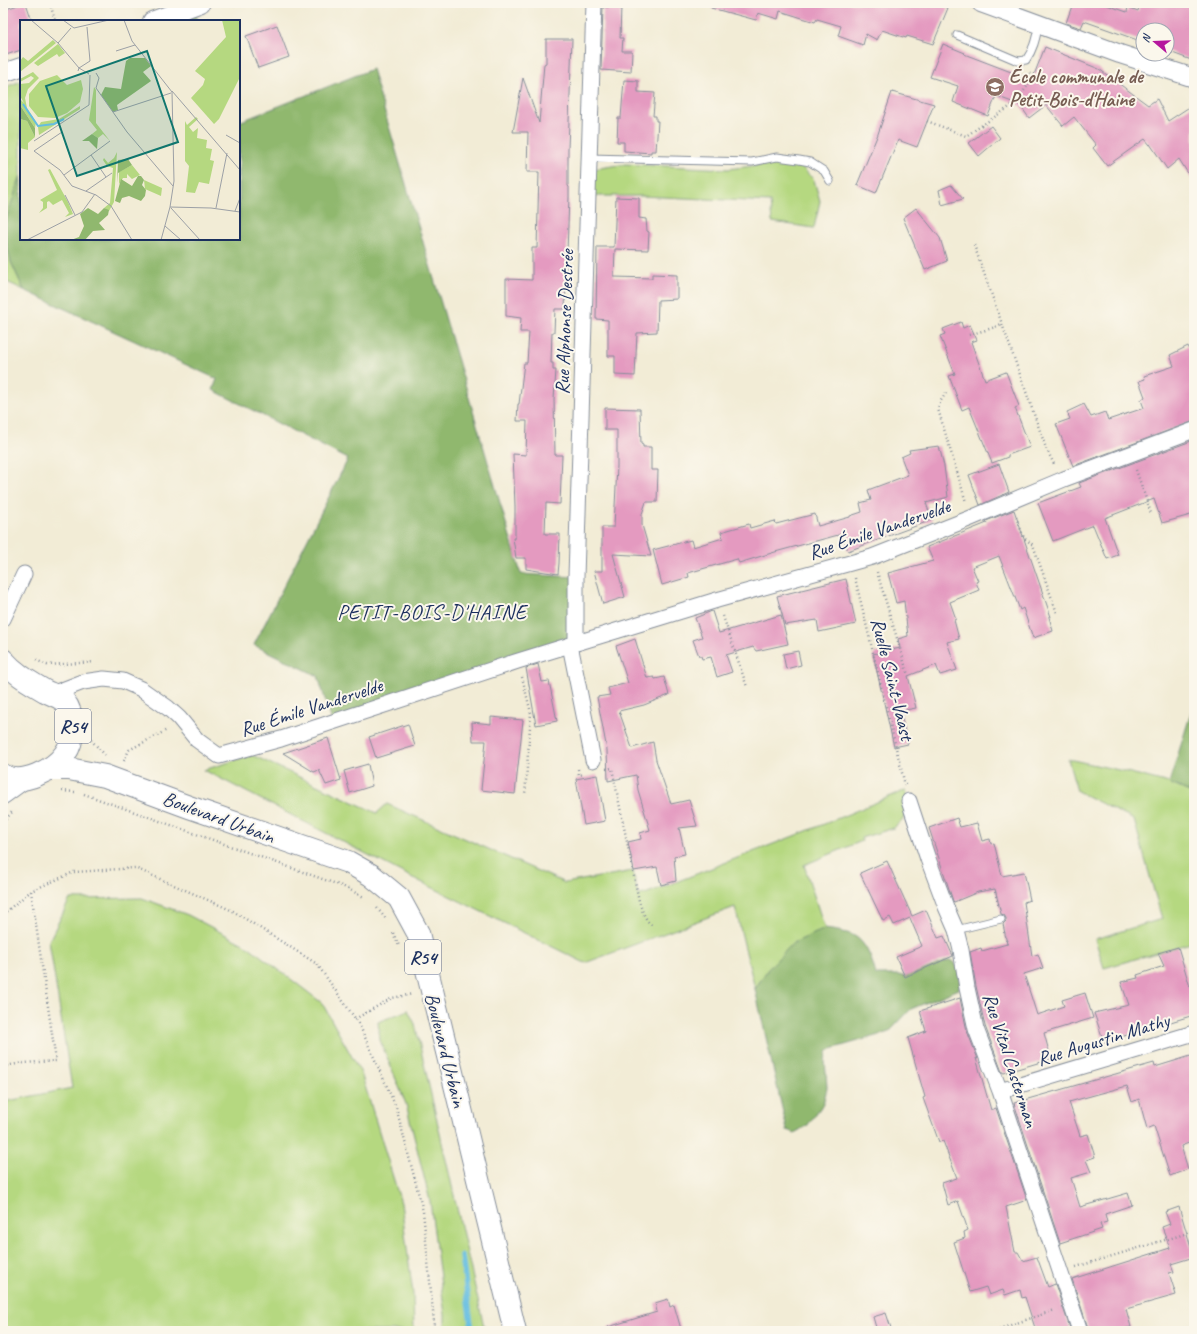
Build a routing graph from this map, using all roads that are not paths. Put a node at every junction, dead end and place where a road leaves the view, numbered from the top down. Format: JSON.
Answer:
{"nodes":[{"id":1,"x":201,"y":3,"type":"edge"},
{"id":2,"x":594,"y":3,"type":"edge"},
{"id":3,"x":981,"y":3,"type":"edge"},
{"id":4,"x":155,"y":20,"type":"edge"},
{"id":5,"x":1039,"y":24,"type":"junction"},
{"id":6,"x":957,"y":35,"type":"dead end"},
{"id":7,"x":20,"y":67,"type":"edge"},
{"id":8,"x":3,"y":73,"type":"edge"},
{"id":9,"x":1194,"y":78,"type":"edge"},
{"id":10,"x":589,"y":158,"type":"junction"},
{"id":11,"x":830,"y":181,"type":"dead end"},
{"id":12,"x":1194,"y":430,"type":"edge"},
{"id":13,"x":24,"y":574,"type":"dead end"},
{"id":14,"x":3,"y":619,"type":"edge"},
{"id":15,"x":573,"y":644,"type":"junction"},
{"id":16,"x":3,"y":660,"type":"edge"},
{"id":17,"x":83,"y":682,"type":"junction"},
{"id":18,"x":51,"y":694,"type":"junction"},
{"id":19,"x":70,"y":715,"type":"junction"},
{"id":20,"x":71,"y":738,"type":"junction"},
{"id":21,"x":593,"y":760,"type":"road end"},
{"id":22,"x":107,"y":767,"type":"junction"},
{"id":23,"x":50,"y":769,"type":"junction"},
{"id":24,"x":3,"y":775,"type":"edge"},
{"id":25,"x":26,"y":779,"type":"junction"},
{"id":26,"x":3,"y":795,"type":"edge"},
{"id":27,"x":909,"y":801,"type":"road end"},
{"id":28,"x":1001,"y":919,"type":"dead end"},
{"id":29,"x":956,"y":930,"type":"junction"},
{"id":30,"x":1194,"y":1033,"type":"edge"},
{"id":31,"x":1000,"y":1091,"type":"junction"},
{"id":32,"x":515,"y":1331,"type":"edge"},
{"id":33,"x":1080,"y":1331,"type":"edge"}],
"edges":[{"from":1,"to":4,"type":"street"},
{"from":2,"to":10,"type":"street","name":"Rue Alphonse Destrée"},
{"from":3,"to":5,"type":"street"},
{"from":5,"to":6,"type":"lane"},
{"from":5,"to":9,"type":"street"},
{"from":7,"to":8,"type":"street"},
{"from":10,"to":11,"type":"lane"},
{"from":10,"to":15,"type":"street","name":"Rue Alphonse Destrée"},
{"from":12,"to":15,"type":"street","name":"Rue Émile Vandervelde"},
{"from":13,"to":14,"type":"street"},
{"from":15,"to":17,"type":"street","name":"Rue Émile Vandervelde"},
{"from":15,"to":21,"type":"street"},
{"from":16,"to":18,"type":"main road","number":"R54"},
{"from":17,"to":18,"type":"street","name":"Rue Émile Vandervelde"},
{"from":17,"to":19,"type":"street"},
{"from":18,"to":19,"type":"main road","number":"R54"},
{"from":19,"to":20,"type":"main road","number":"R54"},
{"from":20,"to":22,"type":"main road","name":"Boulevard Urbain","number":"R54"},
{"from":20,"to":23,"type":"main road","number":"R54"},
{"from":22,"to":23,"type":"main road","name":"Boulevard Urbain","number":"R54"},
{"from":22,"to":32,"type":"main road","name":"Boulevard Urbain","number":"R54"},
{"from":23,"to":25,"type":"main road","number":"R54"},
{"from":24,"to":25,"type":"main road","number":"R54"},
{"from":25,"to":26,"type":"street"},
{"from":27,"to":29,"type":"street","name":"Rue Vital Casterman"},
{"from":28,"to":29,"type":"lane"},
{"from":29,"to":31,"type":"street","name":"Rue Vital Casterman"},
{"from":30,"to":31,"type":"street","name":"Rue Augustin Mathy"},
{"from":31,"to":33,"type":"street","name":"Rue Vital Casterman"}]}
